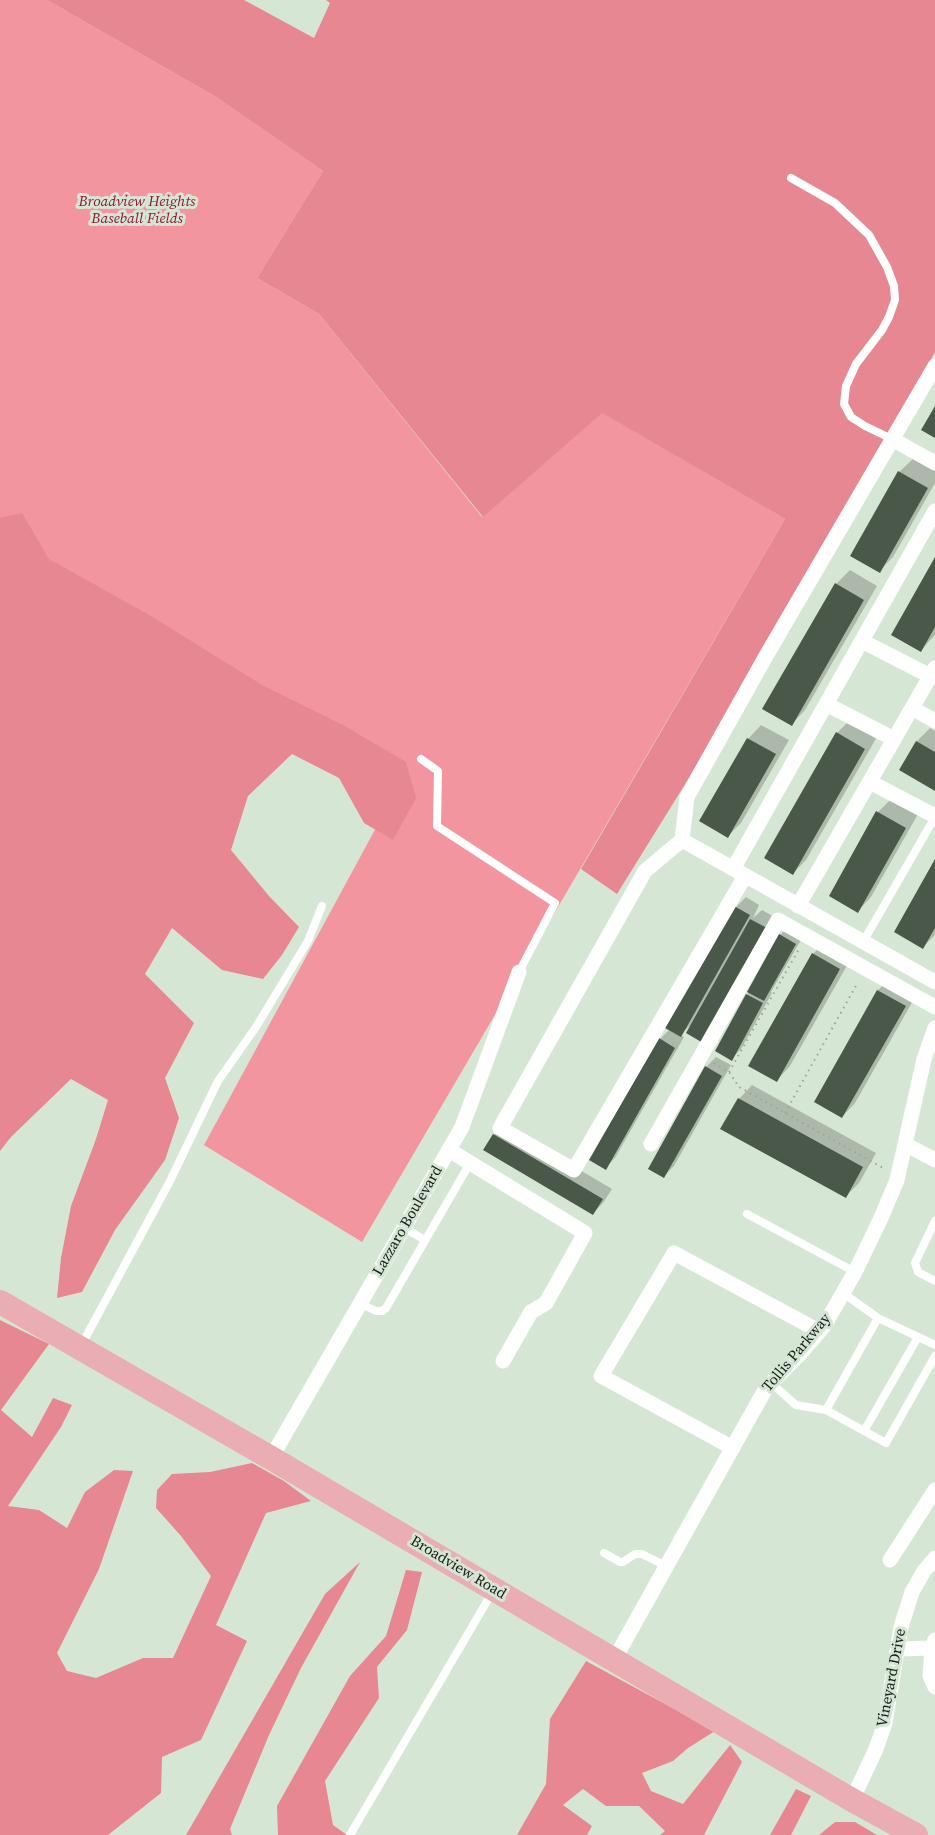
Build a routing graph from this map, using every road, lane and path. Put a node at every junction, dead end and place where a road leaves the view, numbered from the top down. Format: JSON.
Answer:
{"nodes":[{"id":1,"x":791,"y":178,"type":"dead end"},
{"id":2,"x":935,"y":366,"type":"edge"},
{"id":3,"x":892,"y":440,"type":"junction"},
{"id":4,"x":935,"y":463,"type":"edge"},
{"id":5,"x":935,"y":511,"type":"edge"},
{"id":6,"x":862,"y":641,"type":"junction"},
{"id":7,"x":933,"y":672,"type":"edge"},
{"id":8,"x":826,"y":704,"type":"junction"},
{"id":9,"x":912,"y":708,"type":"junction"},
{"id":10,"x":935,"y":721,"type":"edge"},
{"id":11,"x":894,"y":739,"type":"junction"},
{"id":12,"x":421,"y":759,"type":"dead end"},
{"id":13,"x":870,"y":782,"type":"junction"},
{"id":14,"x":935,"y":817,"type":"edge"},
{"id":15,"x":682,"y":840,"type":"junction"},
{"id":16,"x":739,"y":872,"type":"junction"},
{"id":17,"x":322,"y":906,"type":"dead end"},
{"id":18,"x":798,"y":906,"type":"junction"},
{"id":19,"x":807,"y":936,"type":"junction"},
{"id":20,"x":863,"y":942,"type":"junction"},
{"id":21,"x":865,"y":969,"type":"junction"},
{"id":22,"x":519,"y":972,"type":"joint"},
{"id":23,"x":935,"y":982,"type":"edge"},
{"id":24,"x":935,"y":1007,"type":"edge"},
{"id":25,"x":935,"y":1028,"type":"edge"},
{"id":26,"x":701,"y":1055,"type":"junction"},
{"id":27,"x":729,"y":1072,"type":"junction"},
{"id":28,"x":785,"y":1113,"type":"junction"},
{"id":29,"x":651,"y":1144,"type":"dead end"},
{"id":30,"x":905,"y":1144,"type":"junction"},
{"id":31,"x":449,"y":1150,"type":"junction"},
{"id":32,"x":935,"y":1160,"type":"edge"},
{"id":33,"x":470,"y":1163,"type":"junction"},
{"id":34,"x":883,"y":1168,"type":"dead end"},
{"id":35,"x":747,"y":1214,"type":"dead end"},
{"id":36,"x":935,"y":1221,"type":"edge"},
{"id":37,"x":404,"y":1228,"type":"junction"},
{"id":38,"x":425,"y":1240,"type":"junction"},
{"id":39,"x":855,"y":1272,"type":"junction"},
{"id":40,"x":935,"y":1281,"type":"edge"},
{"id":41,"x":843,"y":1293,"type":"junction"},
{"id":42,"x":0,"y":1302,"type":"edge"},
{"id":43,"x":361,"y":1304,"type":"junction"},
{"id":44,"x":878,"y":1318,"type":"junction"},
{"id":45,"x":819,"y":1331,"type":"junction"},
{"id":46,"x":918,"y":1337,"type":"junction"},
{"id":47,"x":935,"y":1345,"type":"edge"},
{"id":48,"x":80,"y":1348,"type":"junction"},
{"id":49,"x":935,"y":1356,"type":"edge"},
{"id":50,"x":503,"y":1361,"type":"dead end"},
{"id":51,"x":771,"y":1383,"type":"junction"},
{"id":52,"x":826,"y":1410,"type":"junction"},
{"id":53,"x":864,"y":1431,"type":"junction"},
{"id":54,"x":733,"y":1448,"type":"junction"},
{"id":55,"x":271,"y":1458,"type":"junction"},
{"id":56,"x":935,"y":1490,"type":"edge"},
{"id":57,"x":604,"y":1553,"type":"dead end"},
{"id":58,"x":935,"y":1558,"type":"edge"},
{"id":59,"x":890,"y":1560,"type":"dead end"},
{"id":60,"x":666,"y":1566,"type":"junction"},
{"id":61,"x":494,"y":1590,"type":"junction"},
{"id":62,"x":934,"y":1644,"type":"edge"},
{"id":63,"x":898,"y":1649,"type":"junction"},
{"id":64,"x":614,"y":1660,"type":"junction"},
{"id":65,"x":935,"y":1687,"type":"edge"},
{"id":66,"x":852,"y":1800,"type":"junction"},
{"id":67,"x":350,"y":1835,"type":"edge"},
{"id":68,"x":916,"y":1835,"type":"edge"}],
"edges":[{"from":1,"to":3,"type":"lane"},
{"from":2,"to":3,"type":"street"},
{"from":3,"to":4,"type":"street"},
{"from":3,"to":15,"type":"street"},
{"from":5,"to":6,"type":"street"},
{"from":6,"to":7,"type":"street"},
{"from":6,"to":8,"type":"street"},
{"from":7,"to":9,"type":"street"},
{"from":8,"to":11,"type":"street"},
{"from":8,"to":16,"type":"street"},
{"from":9,"to":10,"type":"street"},
{"from":9,"to":11,"type":"street"},
{"from":11,"to":13,"type":"street"},
{"from":12,"to":22,"type":"lane"},
{"from":13,"to":14,"type":"street"},
{"from":13,"to":18,"type":"street"},
{"from":14,"to":20,"type":"lane"},
{"from":15,"to":16,"type":"street"},
{"from":15,"to":16,"type":"street"},
{"from":16,"to":18,"type":"street"},
{"from":17,"to":48,"type":"lane"},
{"from":18,"to":20,"type":"street"},
{"from":19,"to":21,"type":"street"},
{"from":19,"to":26,"type":"street"},
{"from":19,"to":27,"type":"path"},
{"from":20,"to":23,"type":"street"},
{"from":21,"to":24,"type":"street"},
{"from":21,"to":28,"type":"path"},
{"from":22,"to":31,"type":"street","name":"Lazzaro Boulevard"},
{"from":25,"to":30,"type":"street","name":"Tollis Parkway"},
{"from":26,"to":27,"type":"path"},
{"from":26,"to":29,"type":"street"},
{"from":27,"to":28,"type":"path"},
{"from":28,"to":34,"type":"path"},
{"from":30,"to":32,"type":"street"},
{"from":30,"to":39,"type":"street","name":"Tollis Parkway"},
{"from":31,"to":33,"type":"street"},
{"from":31,"to":37,"type":"street","name":"Lazzaro Boulevard"},
{"from":33,"to":38,"type":"lane"},
{"from":33,"to":50,"type":"street"},
{"from":35,"to":39,"type":"lane"},
{"from":36,"to":40,"type":"lane"},
{"from":37,"to":38,"type":"lane"},
{"from":37,"to":43,"type":"street","name":"Lazzaro Boulevard"},
{"from":38,"to":43,"type":"lane"},
{"from":39,"to":41,"type":"street","name":"Tollis Parkway"},
{"from":41,"to":44,"type":"lane"},
{"from":41,"to":45,"type":"street","name":"Tollis Parkway"},
{"from":42,"to":48,"type":"main road","name":"Broadview Road"},
{"from":43,"to":55,"type":"street","name":"Lazzaro Boulevard"},
{"from":44,"to":46,"type":"lane"},
{"from":44,"to":52,"type":"lane"},
{"from":45,"to":51,"type":"street","name":"Tollis Parkway"},
{"from":45,"to":54,"type":"street"},
{"from":46,"to":47,"type":"lane"},
{"from":46,"to":53,"type":"lane"},
{"from":48,"to":55,"type":"main road","name":"Broadview Road"},
{"from":49,"to":53,"type":"lane"},
{"from":51,"to":52,"type":"lane"},
{"from":51,"to":54,"type":"street","name":"Tollis Parkway"},
{"from":52,"to":53,"type":"lane"},
{"from":54,"to":60,"type":"street","name":"Tollis Parkway"},
{"from":55,"to":61,"type":"main road","name":"Broadview Road"},
{"from":56,"to":59,"type":"street"},
{"from":57,"to":60,"type":"lane"},
{"from":58,"to":63,"type":"street","name":"Vineyard Drive"},
{"from":60,"to":64,"type":"street","name":"Tollis Parkway"},
{"from":61,"to":64,"type":"main road","name":"Broadview Road"},
{"from":61,"to":67,"type":"lane"},
{"from":62,"to":63,"type":"street"},
{"from":62,"to":65,"type":"street"},
{"from":63,"to":66,"type":"street","name":"Vineyard Drive"},
{"from":64,"to":66,"type":"main road","name":"Broadview Road"},
{"from":66,"to":68,"type":"main road","name":"Broadview Road"}]}
